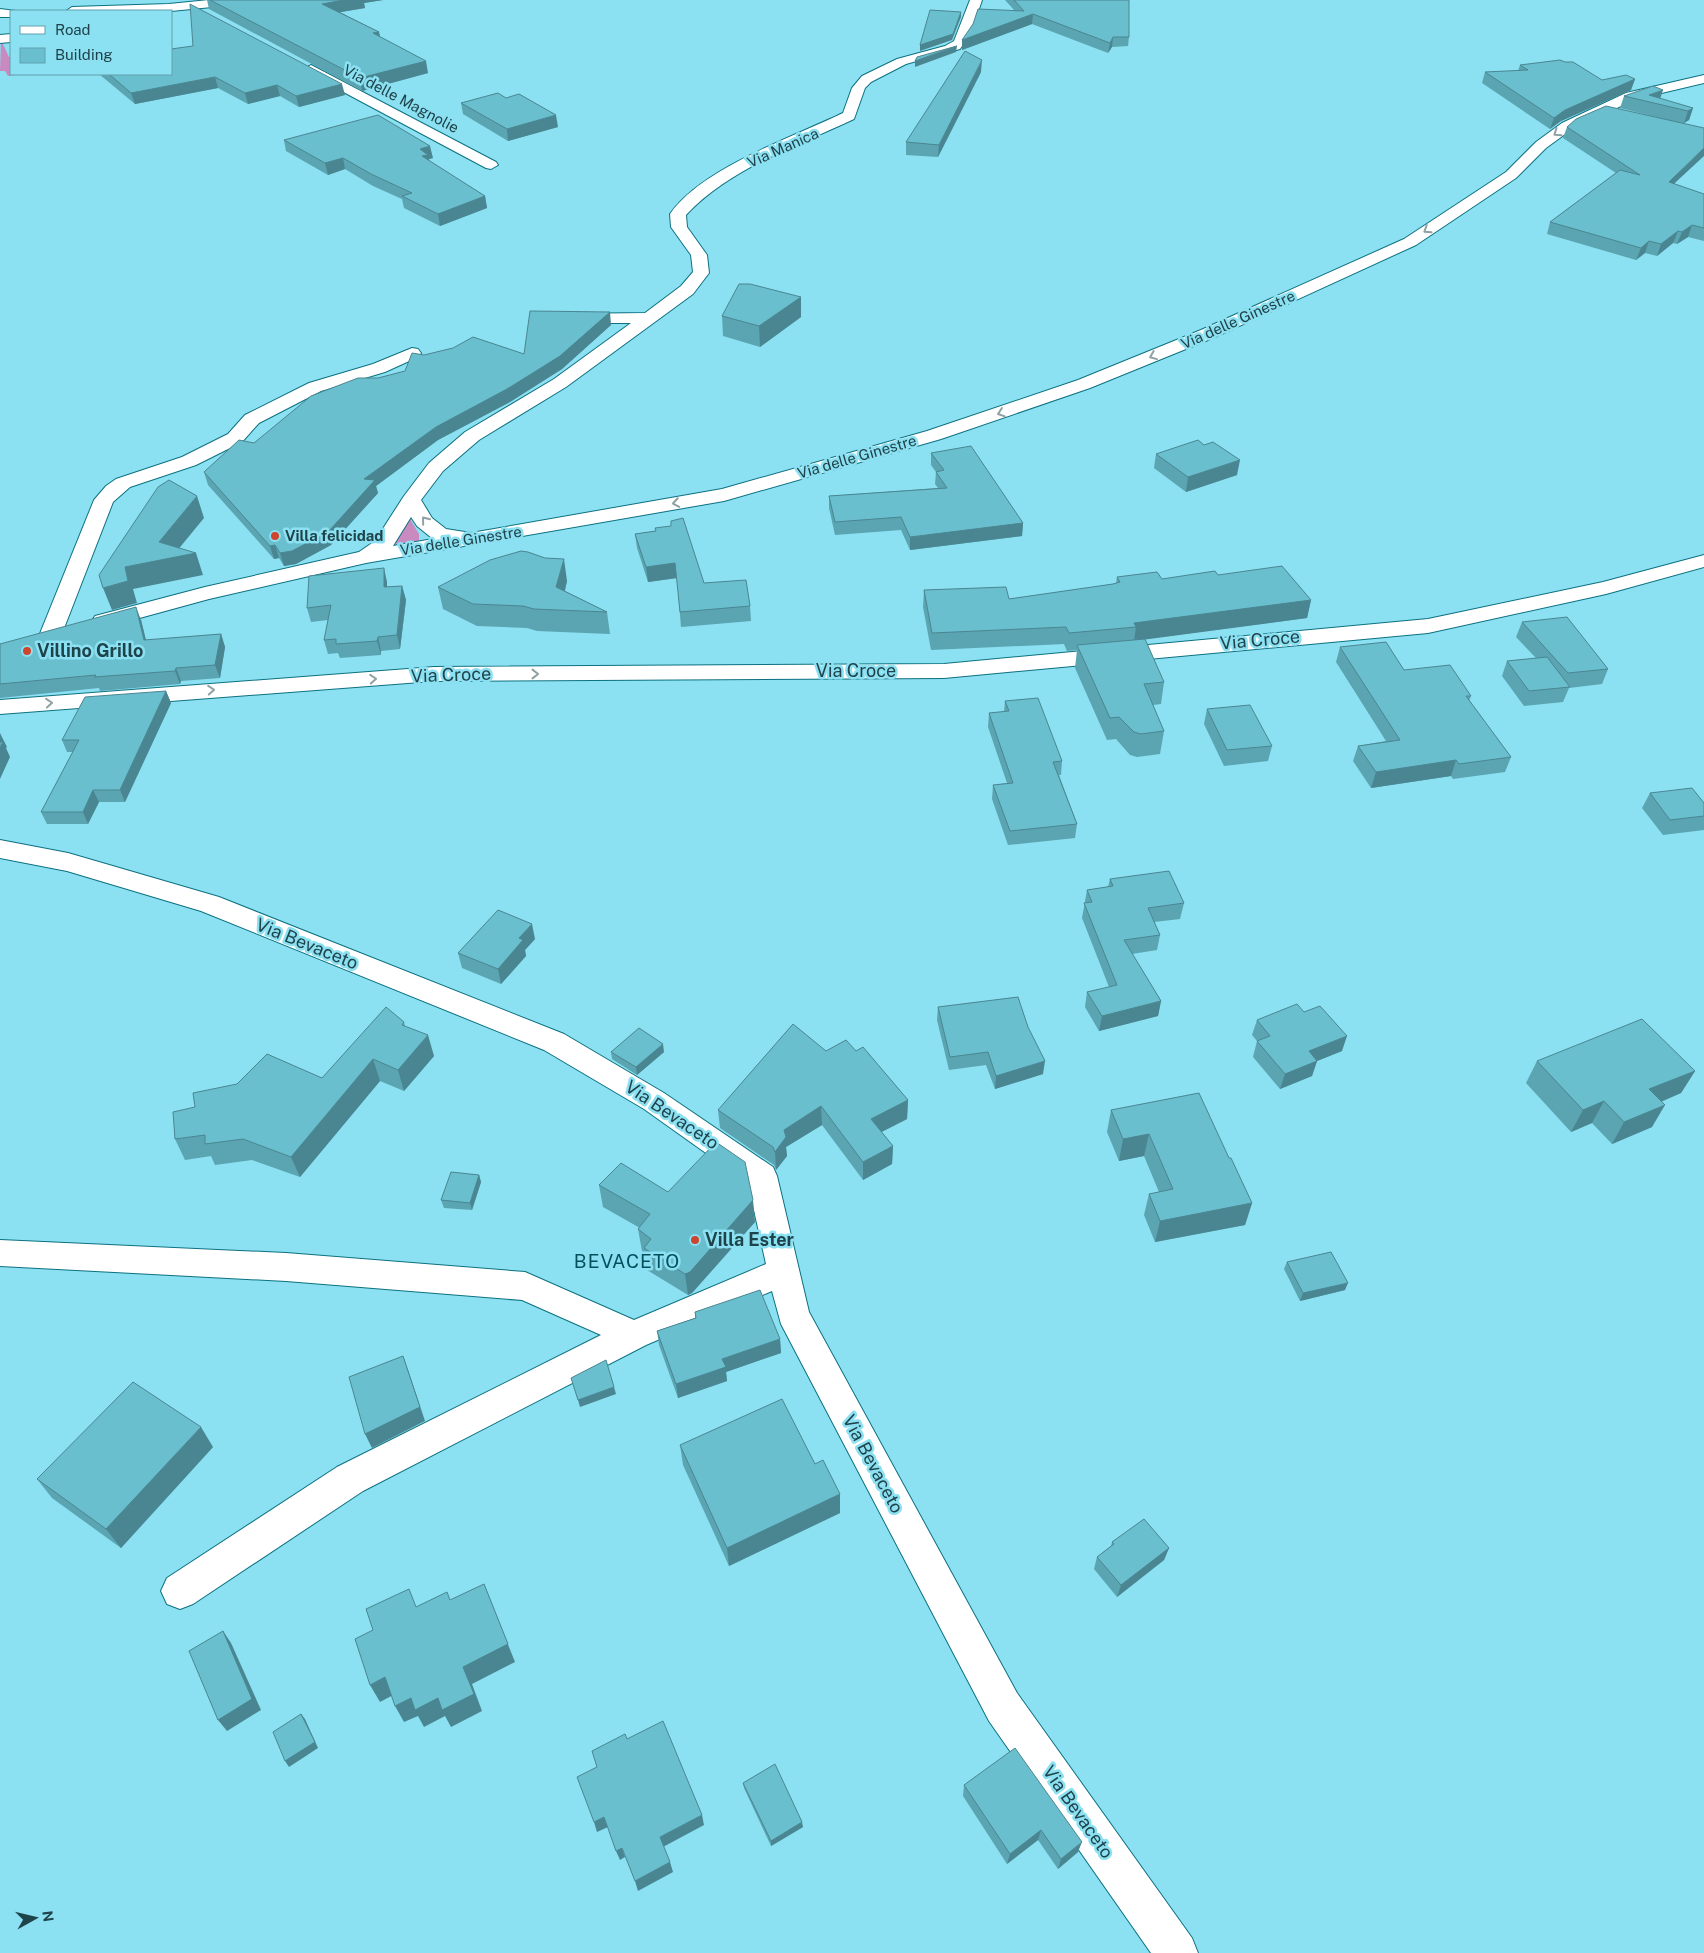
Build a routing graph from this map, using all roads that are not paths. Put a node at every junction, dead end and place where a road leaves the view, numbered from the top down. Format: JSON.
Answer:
{"nodes":[{"id":1,"x":243,"y":0,"type":"edge"},
{"id":2,"x":976,"y":0,"type":"edge"},
{"id":3,"x":190,"y":6,"type":"junction"},
{"id":4,"x":167,"y":9,"type":"edge"},
{"id":5,"x":120,"y":10,"type":"edge"},
{"id":6,"x":216,"y":19,"type":"edge"},
{"id":7,"x":302,"y":65,"type":"edge"},
{"id":8,"x":1704,"y":79,"type":"edge"},
{"id":9,"x":1600,"y":110,"type":"junction"},
{"id":10,"x":1627,"y":116,"type":"edge"},
{"id":11,"x":491,"y":165,"type":"dead end"},
{"id":12,"x":561,"y":318,"type":"edge"},
{"id":13,"x":648,"y":318,"type":"junction"},
{"id":14,"x":412,"y":353,"type":"edge"},
{"id":15,"x":411,"y":500,"type":"junction"},
{"id":16,"x":478,"y":538,"type":"junction"},
{"id":17,"x":366,"y":557,"type":"junction"},
{"id":18,"x":1704,"y":561,"type":"edge"},
{"id":19,"x":0,"y":707,"type":"edge"},
{"id":20,"x":0,"y":849,"type":"edge"},
{"id":21,"x":0,"y":1253,"type":"edge"},
{"id":22,"x":783,"y":1271,"type":"junction"},
{"id":23,"x":634,"y":1335,"type":"junction"},
{"id":24,"x":180,"y":1591,"type":"dead end"},
{"id":25,"x":1177,"y":1953,"type":"edge"}],
"edges":[{"from":1,"to":3,"type":"street"},
{"from":2,"to":13,"type":"street","name":"Via Manica"},
{"from":3,"to":4,"type":"street"},
{"from":3,"to":6,"type":"street"},
{"from":4,"to":5,"type":"street"},
{"from":7,"to":11,"type":"street","name":"Via delle Magnolie"},
{"from":8,"to":9,"type":"street","name":"Via delle Ginestre"},
{"from":9,"to":10,"type":"street"},
{"from":9,"to":16,"type":"street","name":"Via delle Ginestre","one_way":true},
{"from":12,"to":13,"type":"street"},
{"from":13,"to":15,"type":"street","name":"Via Manica"},
{"from":14,"to":17,"type":"street","name":"Via delle Ginestre"},
{"from":16,"to":15,"type":"street","one_way":true},
{"from":15,"to":17,"type":"street","name":"Via Manica"},
{"from":16,"to":17,"type":"street","name":"Via delle Ginestre"},
{"from":19,"to":18,"type":"street","name":"Via Croce","one_way":true},
{"from":20,"to":22,"type":"street","name":"Via Bevaceto"},
{"from":21,"to":23,"type":"street"},
{"from":22,"to":23,"type":"street"},
{"from":22,"to":25,"type":"street","name":"Via Bevaceto"},
{"from":23,"to":24,"type":"street"}]}
